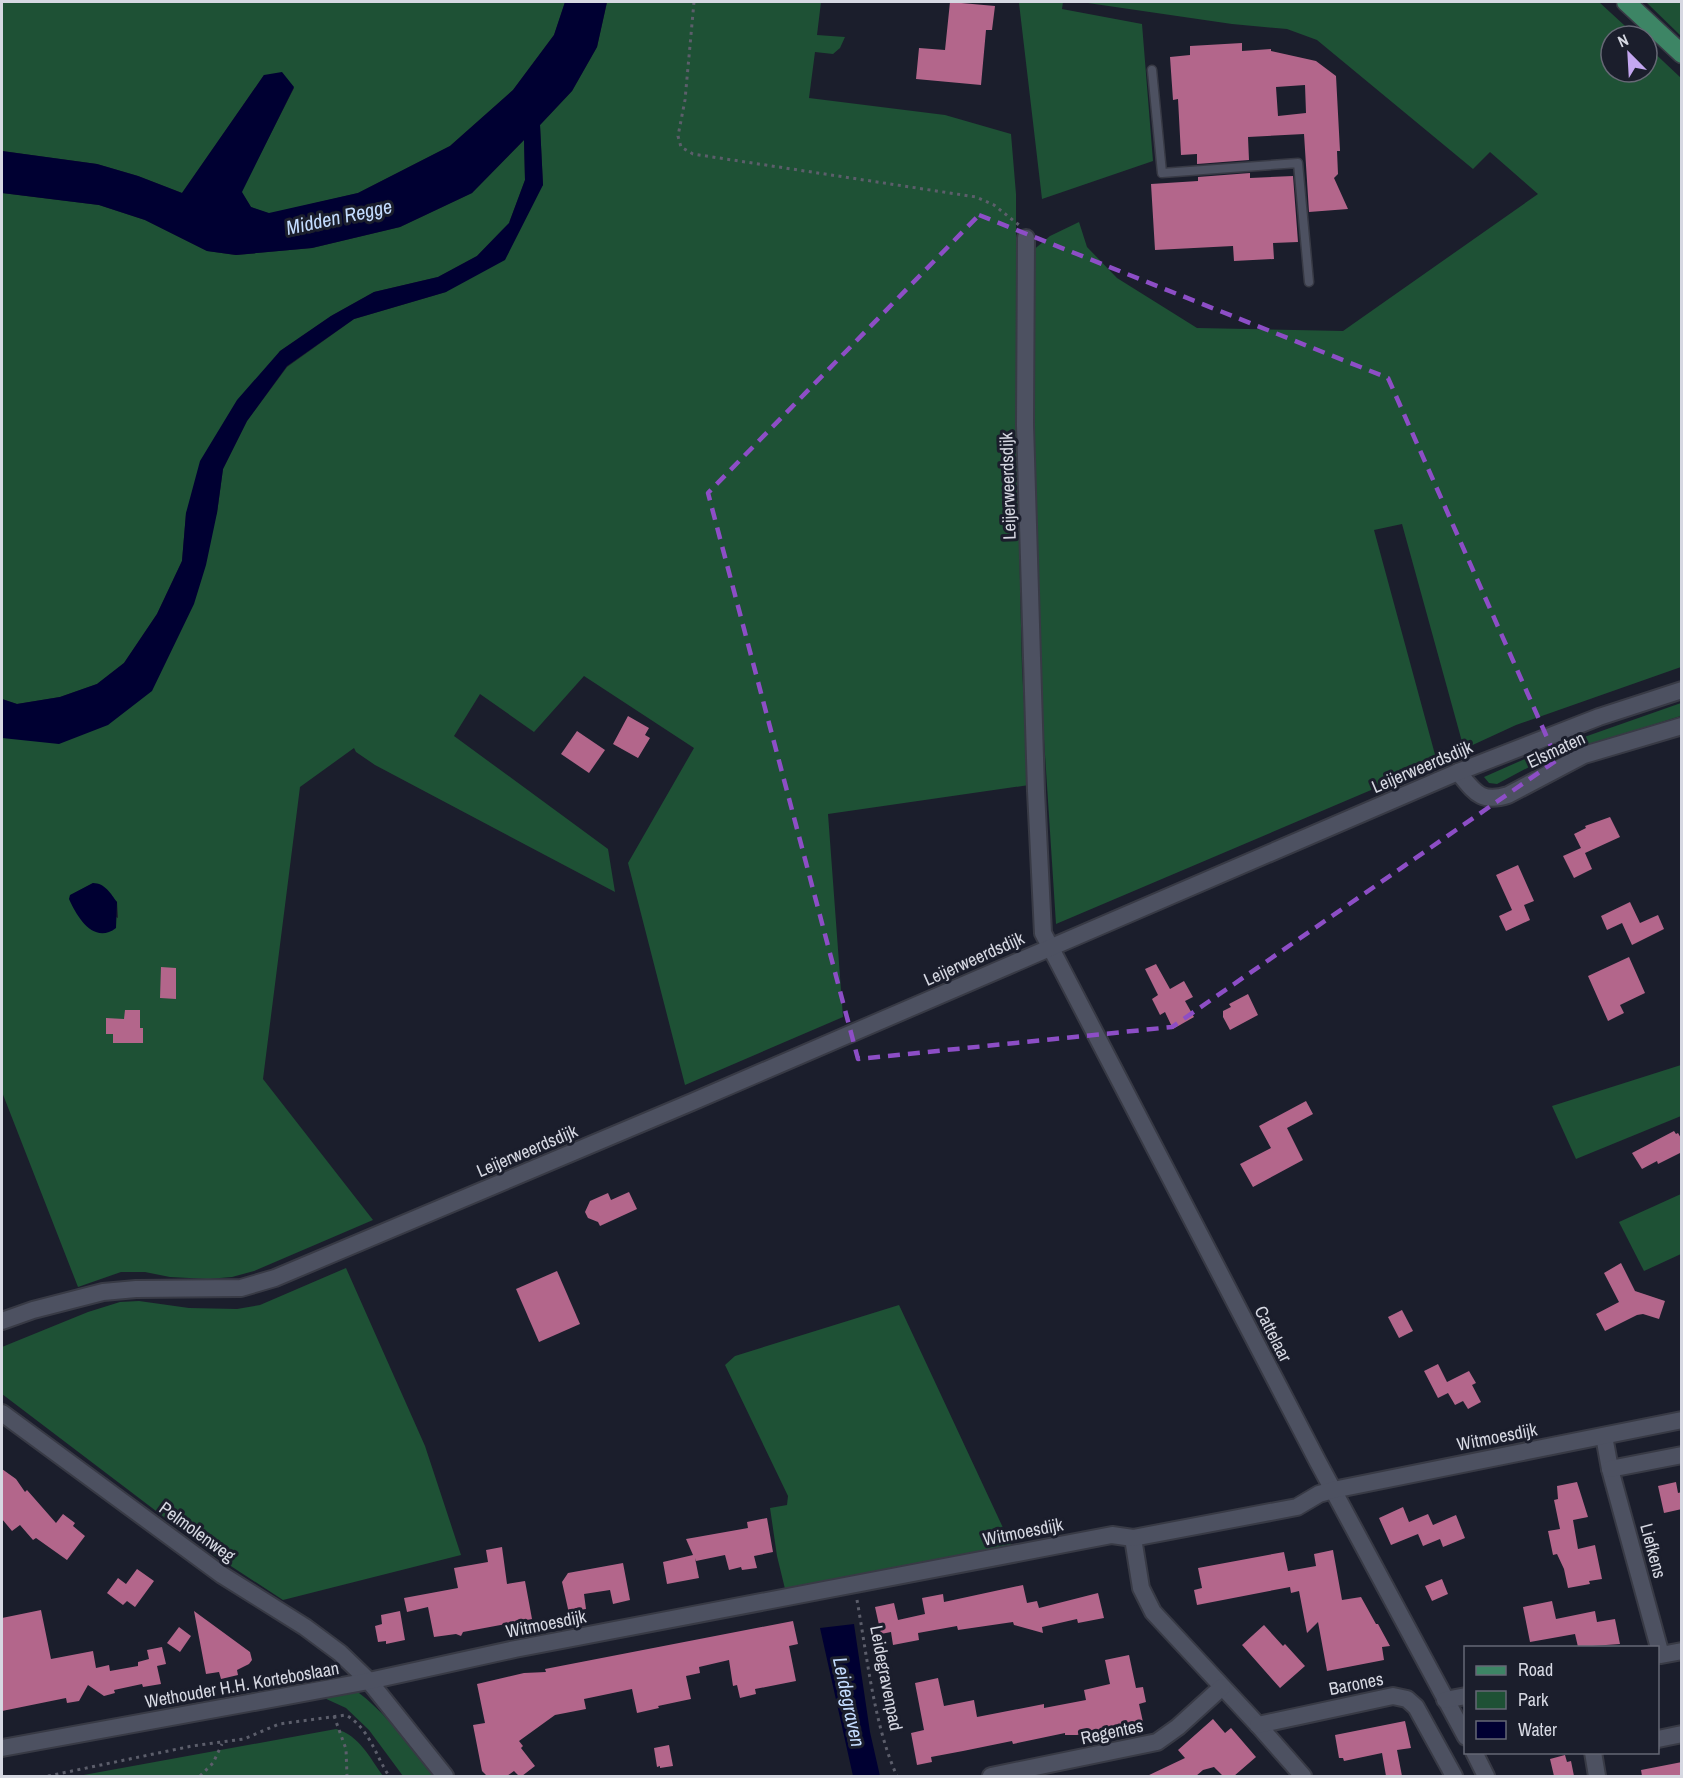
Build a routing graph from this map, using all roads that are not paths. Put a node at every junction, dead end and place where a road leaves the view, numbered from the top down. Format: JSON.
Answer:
{"nodes":[{"id":1,"x":1626,"y":2,"type":"edge"},
{"id":2,"x":1682,"y":54,"type":"edge"},
{"id":3,"x":1152,"y":70,"type":"dead end"},
{"id":4,"x":1026,"y":235,"type":"road end"},
{"id":5,"x":1309,"y":282,"type":"dead end"},
{"id":6,"x":1682,"y":690,"type":"edge"},
{"id":7,"x":1682,"y":726,"type":"edge"},
{"id":8,"x":1458,"y":772,"type":"junction"},
{"id":9,"x":1050,"y":947,"type":"junction"},
{"id":10,"x":2,"y":1321,"type":"edge"},
{"id":11,"x":2,"y":1413,"type":"edge"},
{"id":12,"x":1682,"y":1420,"type":"edge"},
{"id":13,"x":1604,"y":1436,"type":"junction"},
{"id":14,"x":1682,"y":1455,"type":"edge"},
{"id":15,"x":1610,"y":1469,"type":"junction"},
{"id":16,"x":1333,"y":1490,"type":"junction"},
{"id":17,"x":1133,"y":1538,"type":"junction"},
{"id":18,"x":1656,"y":1646,"type":"edge"},
{"id":19,"x":1682,"y":1651,"type":"edge"},
{"id":20,"x":1659,"y":1656,"type":"edge"},
{"id":21,"x":369,"y":1681,"type":"junction"},
{"id":22,"x":1222,"y":1688,"type":"junction"},
{"id":23,"x":1464,"y":1696,"type":"edge"},
{"id":24,"x":1446,"y":1700,"type":"junction"},
{"id":25,"x":1258,"y":1725,"type":"junction"},
{"id":26,"x":1464,"y":1733,"type":"edge"},
{"id":27,"x":1682,"y":1734,"type":"edge"},
{"id":28,"x":1659,"y":1739,"type":"edge"},
{"id":29,"x":2,"y":1748,"type":"edge"},
{"id":30,"x":1475,"y":1754,"type":"edge"},
{"id":31,"x":1593,"y":1754,"type":"edge"},
{"id":32,"x":445,"y":1776,"type":"edge"},
{"id":33,"x":991,"y":1776,"type":"edge"},
{"id":34,"x":1303,"y":1776,"type":"edge"},
{"id":35,"x":1454,"y":1776,"type":"edge"},
{"id":36,"x":1486,"y":1776,"type":"edge"},
{"id":37,"x":1597,"y":1776,"type":"edge"}],
"edges":[{"from":1,"to":2,"type":"main road"},
{"from":3,"to":5,"type":"lane"},
{"from":4,"to":9,"type":"street","name":"Leijerweerdsdijk"},
{"from":6,"to":8,"type":"street","name":"Leijerweerdsdijk"},
{"from":7,"to":8,"type":"street","name":"Elsmaten"},
{"from":8,"to":9,"type":"street","name":"Leijerweerdsdijk"},
{"from":9,"to":10,"type":"street","name":"Leijerweerdsdijk"},
{"from":9,"to":16,"type":"street","name":"Cattelaar"},
{"from":11,"to":21,"type":"street","name":"Pelmolenweg"},
{"from":12,"to":13,"type":"street","name":"Witmoesdijk"},
{"from":13,"to":15,"type":"street","name":"Liefkens"},
{"from":13,"to":16,"type":"street","name":"Witmoesdijk"},
{"from":14,"to":15,"type":"street"},
{"from":15,"to":18,"type":"street","name":"Liefkens"},
{"from":16,"to":17,"type":"street","name":"Witmoesdijk"},
{"from":16,"to":24,"type":"street","name":"Cattelaar"},
{"from":17,"to":21,"type":"street","name":"Witmoesdijk"},
{"from":17,"to":22,"type":"street"},
{"from":19,"to":20,"type":"street","name":"Liefkens"},
{"from":21,"to":29,"type":"street","name":"Wethouder H.H. Korteboslaan"},
{"from":21,"to":32,"type":"street"},
{"from":22,"to":25,"type":"street"},
{"from":22,"to":33,"type":"street","name":"Regentes"},
{"from":23,"to":24,"type":"street"},
{"from":24,"to":26,"type":"street","name":"Cattelaar"},
{"from":25,"to":34,"type":"street"},
{"from":25,"to":35,"type":"street","name":"Barones"},
{"from":27,"to":28,"type":"street"},
{"from":30,"to":36,"type":"street"},
{"from":31,"to":37,"type":"street"}]}
